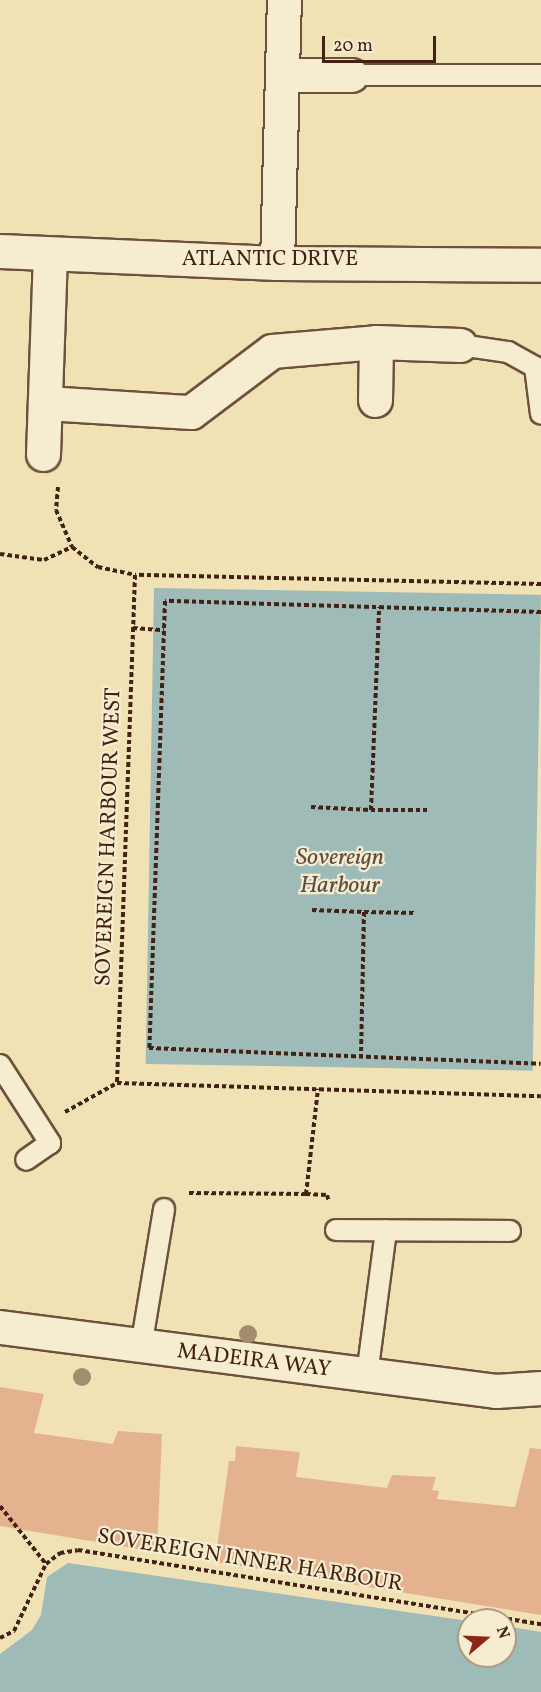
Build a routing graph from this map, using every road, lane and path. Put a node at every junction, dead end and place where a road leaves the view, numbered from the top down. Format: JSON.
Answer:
{"nodes":[{"id":1,"x":284,"y":0,"type":"edge"},
{"id":2,"x":284,"y":75,"type":"junction"},
{"id":3,"x":351,"y":75,"type":"joint"},
{"id":4,"x":541,"y":75,"type":"edge"},
{"id":5,"x":0,"y":251,"type":"edge"},
{"id":6,"x":50,"y":256,"type":"junction"},
{"id":7,"x":278,"y":263,"type":"junction"},
{"id":8,"x":541,"y":265,"type":"edge"},
{"id":9,"x":376,"y":342,"type":"junction"},
{"id":10,"x":460,"y":345,"type":"joint"},
{"id":11,"x":375,"y":400,"type":"dead end"},
{"id":12,"x":46,"y":403,"type":"junction"},
{"id":13,"x":541,"y":414,"type":"edge"},
{"id":14,"x":43,"y":454,"type":"joint"},
{"id":15,"x":72,"y":547,"type":"junction"},
{"id":16,"x":0,"y":554,"type":"edge"},
{"id":17,"x":135,"y":574,"type":"junction"},
{"id":18,"x":541,"y":584,"type":"edge"},
{"id":19,"x":379,"y":607,"type":"junction"},
{"id":20,"x":541,"y":612,"type":"edge"},
{"id":21,"x":133,"y":628,"type":"junction"},
{"id":22,"x":164,"y":630,"type":"junction"},
{"id":23,"x":311,"y":807,"type":"dead end"},
{"id":24,"x":371,"y":810,"type":"junction"},
{"id":25,"x":427,"y":810,"type":"dead end"},
{"id":26,"x":312,"y":910,"type":"dead end"},
{"id":27,"x":364,"y":912,"type":"junction"},
{"id":28,"x":416,"y":913,"type":"dead end"},
{"id":29,"x":361,"y":1057,"type":"junction"},
{"id":30,"x":541,"y":1064,"type":"edge"},
{"id":31,"x":0,"y":1065,"type":"edge"},
{"id":32,"x":117,"y":1083,"type":"junction"},
{"id":33,"x":318,"y":1089,"type":"junction"},
{"id":34,"x":541,"y":1096,"type":"edge"},
{"id":35,"x":57,"y":1104,"type":"dead end"},
{"id":36,"x":26,"y":1160,"type":"dead end"},
{"id":37,"x":306,"y":1194,"type":"junction"},
{"id":38,"x":164,"y":1209,"type":"joint"},
{"id":39,"x":336,"y":1230,"type":"joint"},
{"id":40,"x":386,"y":1230,"type":"junction"},
{"id":41,"x":510,"y":1231,"type":"dead end"},
{"id":42,"x":0,"y":1328,"type":"edge"},
{"id":43,"x":141,"y":1347,"type":"junction"},
{"id":44,"x":367,"y":1376,"type":"junction"},
{"id":45,"x":541,"y":1388,"type":"edge"},
{"id":46,"x":0,"y":1506,"type":"edge"},
{"id":47,"x":46,"y":1564,"type":"junction"},
{"id":48,"x":541,"y":1624,"type":"edge"},
{"id":49,"x":0,"y":1638,"type":"edge"}],
"edges":[{"from":1,"to":2,"type":"street"},
{"from":2,"to":3,"type":"street"},
{"from":2,"to":7,"type":"street"},
{"from":3,"to":4,"type":"lane"},
{"from":5,"to":6,"type":"street","name":"ATLANTIC DRIVE"},
{"from":6,"to":7,"type":"street","name":"ATLANTIC DRIVE"},
{"from":6,"to":12,"type":"street"},
{"from":7,"to":8,"type":"street","name":"ATLANTIC DRIVE"},
{"from":9,"to":10,"type":"street"},
{"from":9,"to":11,"type":"street"},
{"from":9,"to":12,"type":"street"},
{"from":10,"to":13,"type":"lane"},
{"from":12,"to":14,"type":"street"},
{"from":14,"to":15,"type":"path"},
{"from":15,"to":16,"type":"path"},
{"from":15,"to":17,"type":"path"},
{"from":17,"to":18,"type":"path"},
{"from":17,"to":21,"type":"path","name":"SOVEREIGN HARBOUR WEST"},
{"from":19,"to":20,"type":"path"},
{"from":19,"to":22,"type":"path"},
{"from":19,"to":24,"type":"path"},
{"from":21,"to":22,"type":"path"},
{"from":21,"to":32,"type":"path","name":"SOVEREIGN HARBOUR WEST"},
{"from":22,"to":29,"type":"path"},
{"from":23,"to":24,"type":"path"},
{"from":24,"to":25,"type":"path"},
{"from":26,"to":27,"type":"path"},
{"from":27,"to":28,"type":"path"},
{"from":27,"to":29,"type":"path"},
{"from":29,"to":30,"type":"path"},
{"from":31,"to":36,"type":"lane"},
{"from":32,"to":33,"type":"path"},
{"from":32,"to":35,"type":"path"},
{"from":33,"to":34,"type":"path"},
{"from":33,"to":37,"type":"path"},
{"from":37,"to":38,"type":"path"},
{"from":37,"to":39,"type":"path"},
{"from":38,"to":43,"type":"lane"},
{"from":39,"to":40,"type":"lane"},
{"from":40,"to":41,"type":"lane"},
{"from":40,"to":44,"type":"lane"},
{"from":42,"to":43,"type":"street","name":"MADEIRA WAY"},
{"from":43,"to":44,"type":"street","name":"MADEIRA WAY"},
{"from":44,"to":45,"type":"street","name":"MADEIRA WAY"},
{"from":46,"to":47,"type":"path"},
{"from":47,"to":48,"type":"path","name":"SOVEREIGN INNER HARBOUR"},
{"from":47,"to":49,"type":"path"}]}
